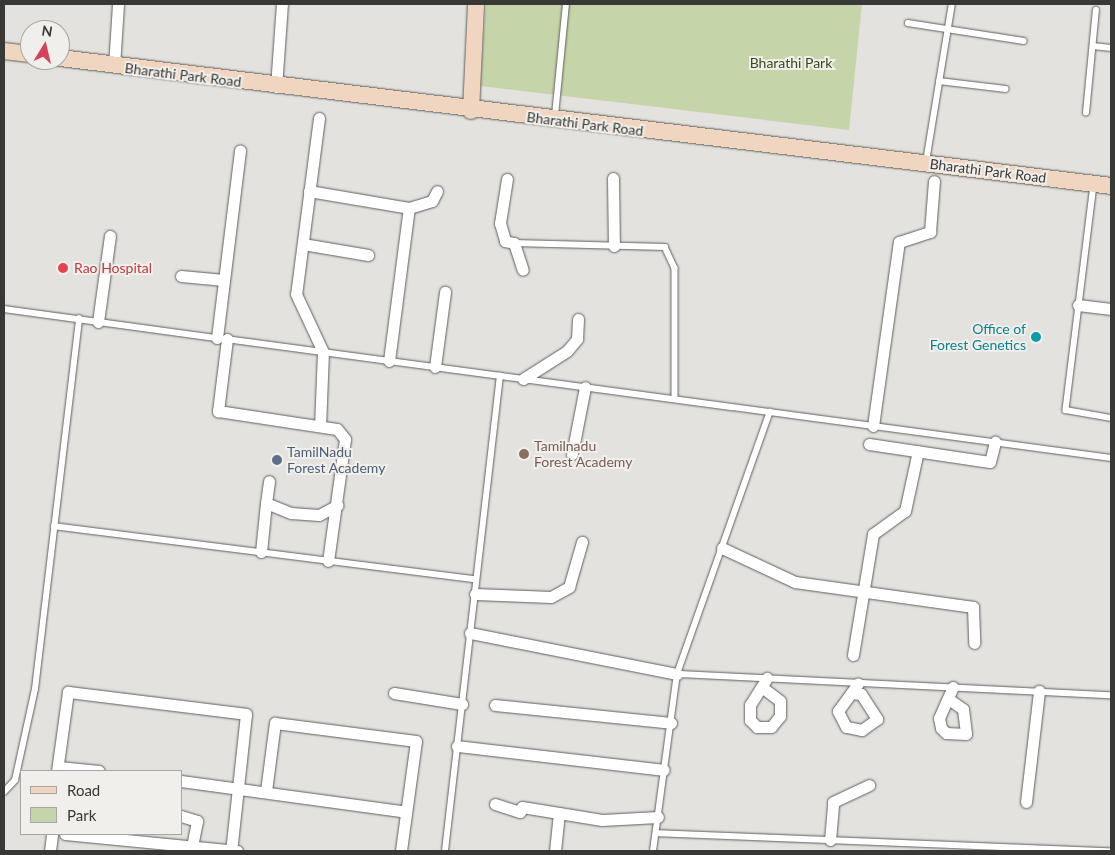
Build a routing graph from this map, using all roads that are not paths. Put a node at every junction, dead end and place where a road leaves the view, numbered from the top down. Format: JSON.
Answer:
{"nodes":[{"id":1,"x":118,"y":4,"type":"edge"},
{"id":2,"x":282,"y":4,"type":"edge"},
{"id":3,"x":476,"y":4,"type":"edge"},
{"id":4,"x":566,"y":4,"type":"edge"},
{"id":5,"x":952,"y":4,"type":"edge"},
{"id":6,"x":1096,"y":10,"type":"dead end"},
{"id":7,"x":908,"y":23,"type":"dead end"},
{"id":8,"x":948,"y":29,"type":"junction"},
{"id":9,"x":1024,"y":41,"type":"dead end"},
{"id":10,"x":1093,"y":46,"type":"junction"},
{"id":11,"x":1111,"y":48,"type":"edge"},
{"id":12,"x":4,"y":51,"type":"edge"},
{"id":13,"x":20,"y":53,"type":"edge"},
{"id":14,"x":70,"y":59,"type":"edge"},
{"id":15,"x":114,"y":66,"type":"junction"},
{"id":16,"x":939,"y":81,"type":"junction"},
{"id":17,"x":276,"y":87,"type":"junction"},
{"id":18,"x":1006,"y":89,"type":"dead end"},
{"id":19,"x":471,"y":111,"type":"junction"},
{"id":20,"x":1086,"y":113,"type":"dead end"},
{"id":21,"x":319,"y":118,"type":"dead end"},
{"id":22,"x":555,"y":121,"type":"junction"},
{"id":23,"x":240,"y":150,"type":"dead end"},
{"id":24,"x":925,"y":164,"type":"junction"},
{"id":25,"x":612,"y":178,"type":"dead end"},
{"id":26,"x":507,"y":179,"type":"dead end"},
{"id":27,"x":934,"y":181,"type":"dead end"},
{"id":28,"x":1094,"y":184,"type":"junction"},
{"id":29,"x":1111,"y":186,"type":"edge"},
{"id":30,"x":309,"y":191,"type":"junction"},
{"id":31,"x":437,"y":191,"type":"dead end"},
{"id":32,"x":409,"y":208,"type":"junction"},
{"id":33,"x":110,"y":236,"type":"dead end"},
{"id":34,"x":514,"y":243,"type":"junction"},
{"id":35,"x":302,"y":244,"type":"junction"},
{"id":36,"x":614,"y":246,"type":"junction"},
{"id":37,"x":368,"y":255,"type":"dead end"},
{"id":38,"x":523,"y":270,"type":"dead end"},
{"id":39,"x":180,"y":276,"type":"dead end"},
{"id":40,"x":224,"y":280,"type":"junction"},
{"id":41,"x":444,"y":292,"type":"dead end"},
{"id":42,"x":1078,"y":305,"type":"junction"},
{"id":43,"x":4,"y":309,"type":"edge"},
{"id":44,"x":1111,"y":309,"type":"edge"},
{"id":45,"x":79,"y":319,"type":"junction"},
{"id":46,"x":578,"y":319,"type":"dead end"},
{"id":47,"x":98,"y":322,"type":"junction"},
{"id":48,"x":222,"y":338,"type":"junction"},
{"id":49,"x":323,"y":352,"type":"junction"},
{"id":50,"x":389,"y":361,"type":"junction"},
{"id":51,"x":435,"y":367,"type":"junction"},
{"id":52,"x":500,"y":376,"type":"junction"},
{"id":53,"x":523,"y":379,"type":"junction"},
{"id":54,"x":585,"y":387,"type":"junction"},
{"id":55,"x":675,"y":399,"type":"junction"},
{"id":56,"x":770,"y":412,"type":"junction"},
{"id":57,"x":1111,"y":418,"type":"edge"},
{"id":58,"x":320,"y":426,"type":"junction"},
{"id":59,"x":874,"y":426,"type":"junction"},
{"id":60,"x":995,"y":442,"type":"junction"},
{"id":61,"x":869,"y":444,"type":"dead end"},
{"id":62,"x":918,"y":451,"type":"junction"},
{"id":63,"x":572,"y":454,"type":"dead end"},
{"id":64,"x":1111,"y":458,"type":"edge"},
{"id":65,"x":269,"y":481,"type":"dead end"},
{"id":66,"x":266,"y":502,"type":"junction"},
{"id":67,"x":338,"y":505,"type":"junction"},
{"id":68,"x":54,"y":526,"type":"junction"},
{"id":69,"x":582,"y":542,"type":"dead end"},
{"id":70,"x":722,"y":548,"type":"junction"},
{"id":71,"x":261,"y":552,"type":"junction"},
{"id":72,"x":328,"y":561,"type":"junction"},
{"id":73,"x":476,"y":579,"type":"junction"},
{"id":74,"x":863,"y":592,"type":"junction"},
{"id":75,"x":475,"y":594,"type":"junction"},
{"id":76,"x":470,"y":633,"type":"junction"},
{"id":77,"x":974,"y":643,"type":"dead end"},
{"id":78,"x":853,"y":654,"type":"dead end"},
{"id":79,"x":677,"y":674,"type":"junction"},
{"id":80,"x":953,"y":687,"type":"junction"},
{"id":81,"x":1039,"y":691,"type":"junction"},
{"id":82,"x":394,"y":693,"type":"dead end"},
{"id":83,"x":1111,"y":695,"type":"edge"},
{"id":84,"x":950,"y":700,"type":"dead end"},
{"id":85,"x":462,"y":704,"type":"junction"},
{"id":86,"x":495,"y":705,"type":"dead end"},
{"id":87,"x":671,"y":723,"type":"junction"},
{"id":88,"x":457,"y":746,"type":"junction"},
{"id":89,"x":58,"y":769,"type":"edge"},
{"id":90,"x":78,"y":770,"type":"edge"},
{"id":91,"x":664,"y":770,"type":"junction"},
{"id":92,"x":182,"y":781,"type":"edge"},
{"id":93,"x":869,"y":785,"type":"dead end"},
{"id":94,"x":238,"y":788,"type":"junction"},
{"id":95,"x":4,"y":792,"type":"edge"},
{"id":96,"x":266,"y":792,"type":"junction"},
{"id":97,"x":1026,"y":802,"type":"dead end"},
{"id":98,"x":495,"y":804,"type":"dead end"},
{"id":99,"x":406,"y":812,"type":"junction"},
{"id":100,"x":559,"y":813,"type":"junction"},
{"id":101,"x":182,"y":816,"type":"edge"},
{"id":102,"x":658,"y":817,"type":"junction"},
{"id":103,"x":656,"y":833,"type":"junction"},
{"id":104,"x":52,"y":835,"type":"edge"},
{"id":105,"x":75,"y":835,"type":"edge"},
{"id":106,"x":830,"y":840,"type":"junction"},
{"id":107,"x":192,"y":847,"type":"junction"},
{"id":108,"x":50,"y":851,"type":"edge"},
{"id":109,"x":231,"y":851,"type":"edge"},
{"id":110,"x":238,"y":851,"type":"edge"},
{"id":111,"x":401,"y":851,"type":"edge"},
{"id":112,"x":445,"y":851,"type":"edge"},
{"id":113,"x":556,"y":851,"type":"edge"},
{"id":114,"x":653,"y":851,"type":"edge"},
{"id":115,"x":1111,"y":851,"type":"edge"}],
"edges":[{"from":1,"to":15,"type":"street"},
{"from":2,"to":17,"type":"street"},
{"from":3,"to":19,"type":"main road"},
{"from":4,"to":22,"type":"lane"},
{"from":5,"to":8,"type":"lane"},
{"from":6,"to":10,"type":"lane"},
{"from":7,"to":8,"type":"lane"},
{"from":8,"to":9,"type":"lane"},
{"from":8,"to":16,"type":"lane"},
{"from":10,"to":11,"type":"lane"},
{"from":10,"to":20,"type":"lane"},
{"from":12,"to":13,"type":"main road"},
{"from":14,"to":15,"type":"main road","name":"Bharathi Park Road"},
{"from":15,"to":17,"type":"main road","name":"Bharathi Park Road"},
{"from":16,"to":18,"type":"lane"},
{"from":16,"to":24,"type":"lane"},
{"from":17,"to":19,"type":"main road","name":"Bharathi Park Road"},
{"from":19,"to":22,"type":"main road","name":"Bharathi Park Road"},
{"from":21,"to":30,"type":"street"},
{"from":22,"to":24,"type":"main road","name":"Bharathi Park Road"},
{"from":23,"to":40,"type":"street"},
{"from":24,"to":28,"type":"main road","name":"Bharathi Park Road"},
{"from":25,"to":36,"type":"street"},
{"from":26,"to":34,"type":"street"},
{"from":27,"to":59,"type":"street"},
{"from":28,"to":29,"type":"main road","name":"Bharathi Park Road"},
{"from":28,"to":42,"type":"lane"},
{"from":30,"to":32,"type":"street"},
{"from":30,"to":35,"type":"street"},
{"from":31,"to":32,"type":"street"},
{"from":32,"to":50,"type":"street"},
{"from":33,"to":47,"type":"street"},
{"from":34,"to":36,"type":"lane"},
{"from":34,"to":38,"type":"street"},
{"from":35,"to":37,"type":"street"},
{"from":35,"to":49,"type":"street"},
{"from":36,"to":55,"type":"lane"},
{"from":39,"to":40,"type":"street"},
{"from":40,"to":48,"type":"street"},
{"from":41,"to":51,"type":"street"},
{"from":42,"to":44,"type":"street"},
{"from":42,"to":57,"type":"lane"},
{"from":43,"to":45,"type":"lane"},
{"from":45,"to":47,"type":"lane"},
{"from":45,"to":68,"type":"lane"},
{"from":46,"to":53,"type":"street"},
{"from":47,"to":48,"type":"lane"},
{"from":48,"to":49,"type":"lane"},
{"from":48,"to":58,"type":"street"},
{"from":49,"to":50,"type":"lane"},
{"from":49,"to":58,"type":"street"},
{"from":50,"to":51,"type":"lane"},
{"from":51,"to":52,"type":"lane"},
{"from":52,"to":53,"type":"lane"},
{"from":52,"to":73,"type":"lane"},
{"from":53,"to":54,"type":"lane"},
{"from":54,"to":55,"type":"lane"},
{"from":54,"to":63,"type":"street"},
{"from":55,"to":56,"type":"lane"},
{"from":56,"to":59,"type":"lane"},
{"from":56,"to":70,"type":"lane"},
{"from":58,"to":67,"type":"street"},
{"from":59,"to":60,"type":"lane"},
{"from":60,"to":62,"type":"street"},
{"from":60,"to":64,"type":"lane"},
{"from":61,"to":62,"type":"street"},
{"from":62,"to":74,"type":"street"},
{"from":65,"to":66,"type":"street"},
{"from":66,"to":67,"type":"street"},
{"from":66,"to":71,"type":"street"},
{"from":67,"to":72,"type":"street"},
{"from":68,"to":71,"type":"lane"},
{"from":68,"to":95,"type":"lane"},
{"from":69,"to":75,"type":"street"},
{"from":70,"to":74,"type":"street"},
{"from":70,"to":79,"type":"lane"},
{"from":71,"to":72,"type":"lane"},
{"from":72,"to":73,"type":"lane"},
{"from":73,"to":75,"type":"lane"},
{"from":74,"to":77,"type":"street"},
{"from":74,"to":78,"type":"street"},
{"from":75,"to":76,"type":"lane"},
{"from":76,"to":79,"type":"street"},
{"from":76,"to":85,"type":"lane"},
{"from":79,"to":80,"type":"lane"},
{"from":79,"to":87,"type":"lane"},
{"from":80,"to":81,"type":"lane"},
{"from":80,"to":84,"type":"street"},
{"from":81,"to":83,"type":"lane"},
{"from":81,"to":97,"type":"street"},
{"from":82,"to":85,"type":"street"},
{"from":85,"to":88,"type":"lane"},
{"from":86,"to":87,"type":"street"},
{"from":87,"to":91,"type":"lane"},
{"from":88,"to":91,"type":"street"},
{"from":88,"to":112,"type":"lane"},
{"from":89,"to":90,"type":"street"},
{"from":89,"to":94,"type":"street"},
{"from":91,"to":102,"type":"lane"},
{"from":92,"to":94,"type":"street"},
{"from":93,"to":106,"type":"street"},
{"from":94,"to":96,"type":"street"},
{"from":94,"to":109,"type":"street"},
{"from":96,"to":99,"type":"street"},
{"from":96,"to":99,"type":"street"},
{"from":98,"to":100,"type":"street"},
{"from":99,"to":111,"type":"street"},
{"from":100,"to":102,"type":"street"},
{"from":100,"to":113,"type":"street"},
{"from":101,"to":107,"type":"street"},
{"from":102,"to":103,"type":"lane"},
{"from":103,"to":106,"type":"lane"},
{"from":103,"to":114,"type":"lane"},
{"from":104,"to":108,"type":"street"},
{"from":105,"to":107,"type":"street"},
{"from":106,"to":115,"type":"lane"},
{"from":107,"to":109,"type":"street"},
{"from":109,"to":110,"type":"street"}]}
